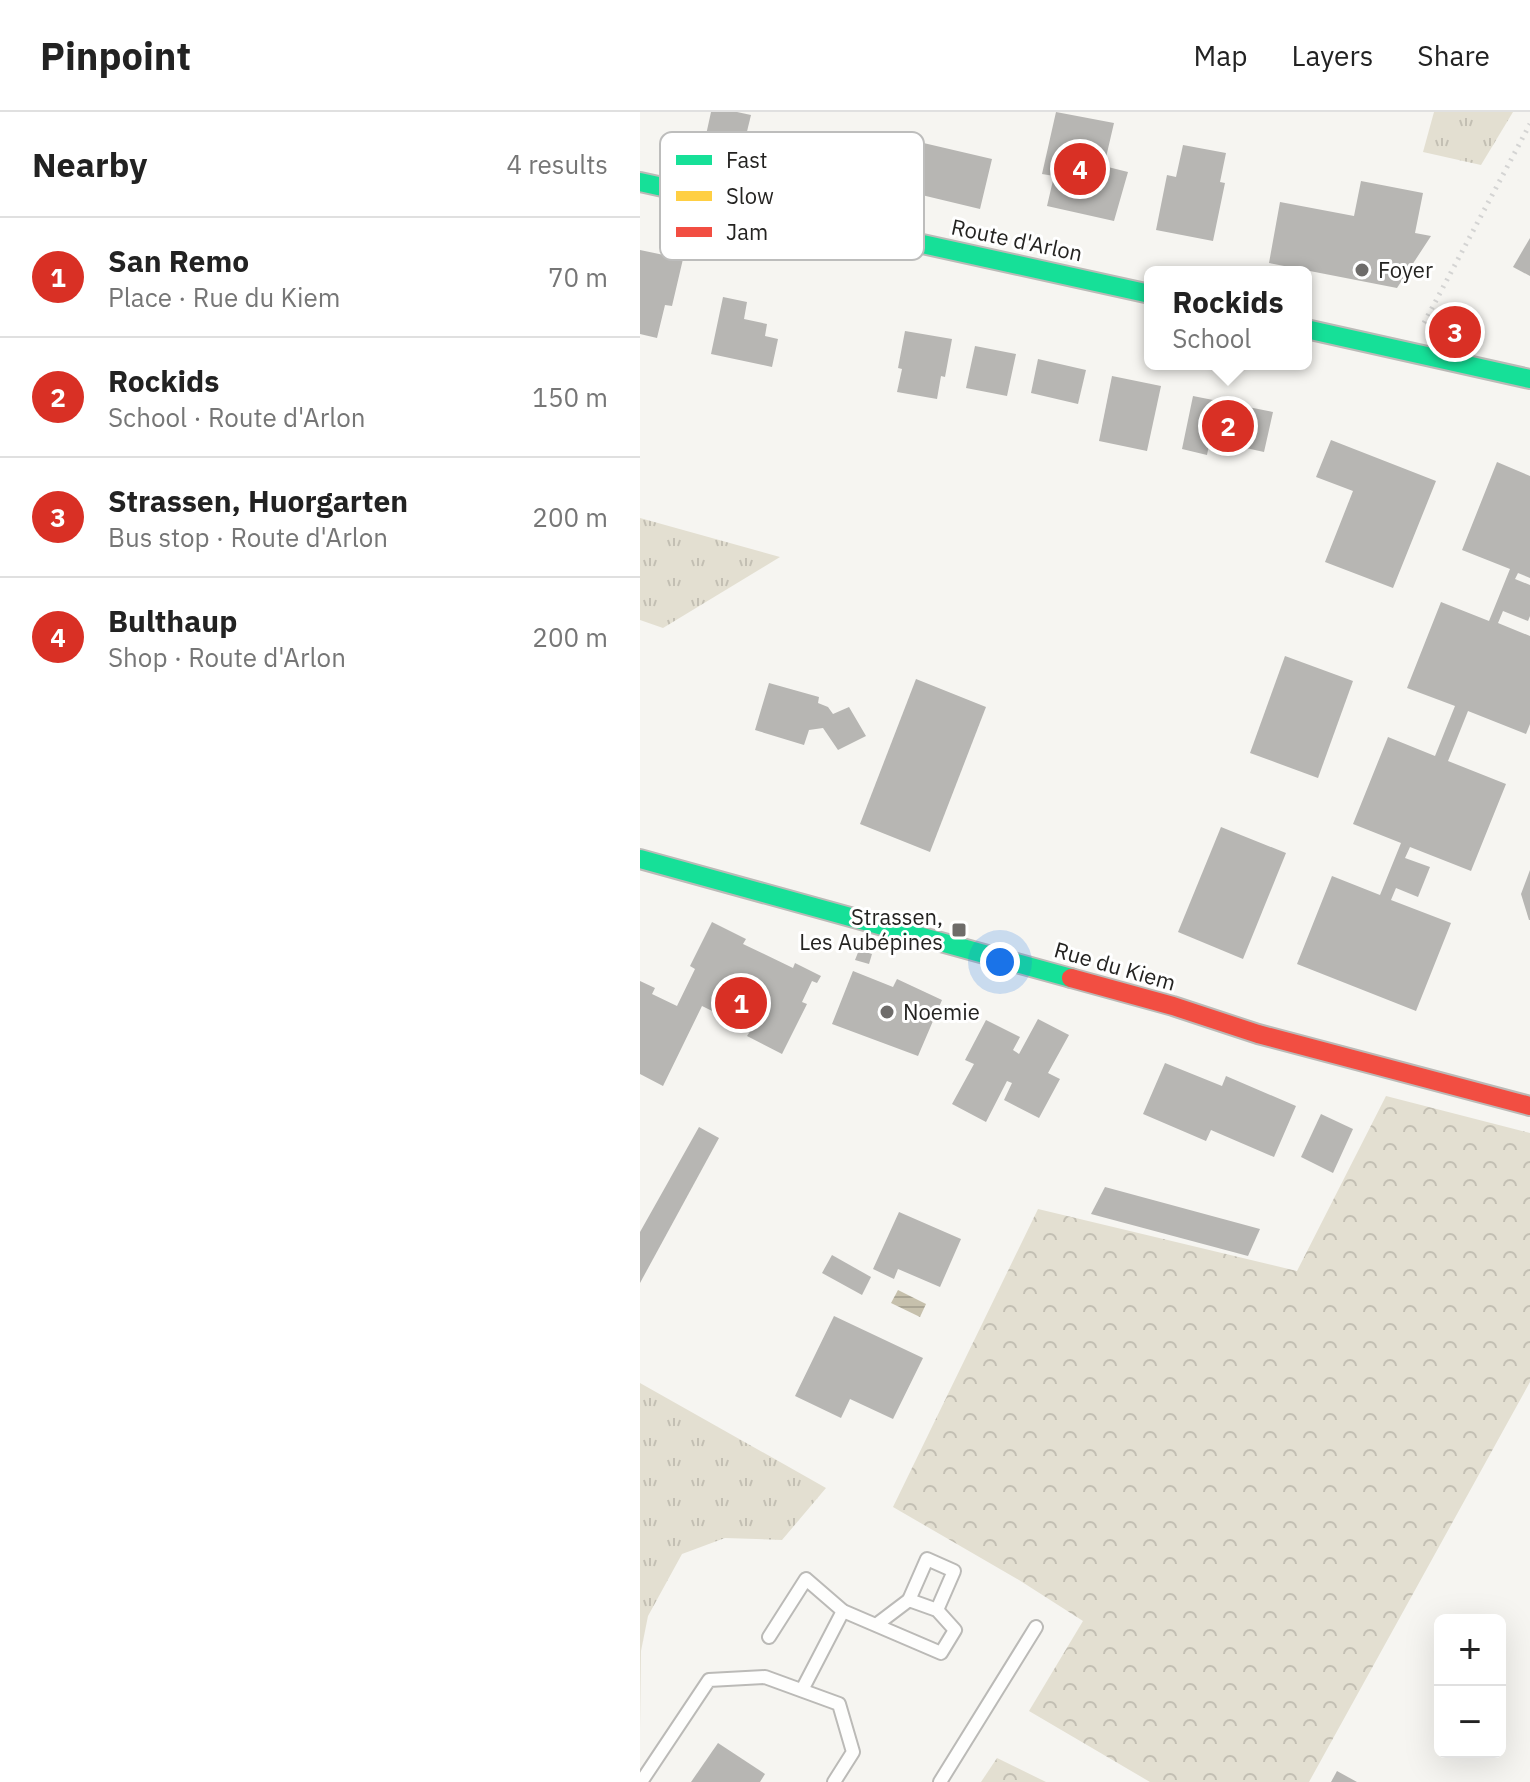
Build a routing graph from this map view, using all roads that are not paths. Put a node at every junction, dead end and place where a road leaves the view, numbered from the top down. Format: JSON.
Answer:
{"nodes":[{"id":1,"x":640,"y":182,"type":"edge"},
{"id":2,"x":660,"y":186,"type":"edge"},
{"id":3,"x":924,"y":244,"type":"edge"},
{"id":4,"x":1144,"y":293,"type":"edge"},
{"id":5,"x":1312,"y":330,"type":"edge"},
{"id":6,"x":1530,"y":379,"type":"edge"},
{"id":7,"x":640,"y":859,"type":"edge"},
{"id":8,"x":1530,"y":1106,"type":"edge"},
{"id":9,"x":909,"y":1600,"type":"junction"},
{"id":10,"x":937,"y":1610,"type":"junction"},
{"id":11,"x":843,"y":1611,"type":"junction"},
{"id":12,"x":876,"y":1625,"type":"junction"},
{"id":13,"x":1036,"y":1627,"type":"dead end"},
{"id":14,"x":769,"y":1637,"type":"dead end"},
{"id":15,"x":802,"y":1690,"type":"junction"},
{"id":16,"x":641,"y":1782,"type":"edge"},
{"id":17,"x":834,"y":1782,"type":"edge"},
{"id":18,"x":940,"y":1782,"type":"edge"}],
"edges":[{"from":1,"to":2,"type":"street","name":"Route d'Arlon"},
{"from":3,"to":4,"type":"street","name":"Route d'Arlon"},
{"from":5,"to":6,"type":"street"},
{"from":7,"to":8,"type":"street","name":"Rue du Kiem"},
{"from":9,"to":10,"type":"lane"},
{"from":9,"to":10,"type":"lane"},
{"from":9,"to":12,"type":"lane"},
{"from":10,"to":12,"type":"lane"},
{"from":11,"to":12,"type":"lane"},
{"from":11,"to":14,"type":"lane"},
{"from":11,"to":15,"type":"lane"},
{"from":13,"to":18,"type":"lane"},
{"from":15,"to":16,"type":"lane"},
{"from":15,"to":17,"type":"lane"}]}
